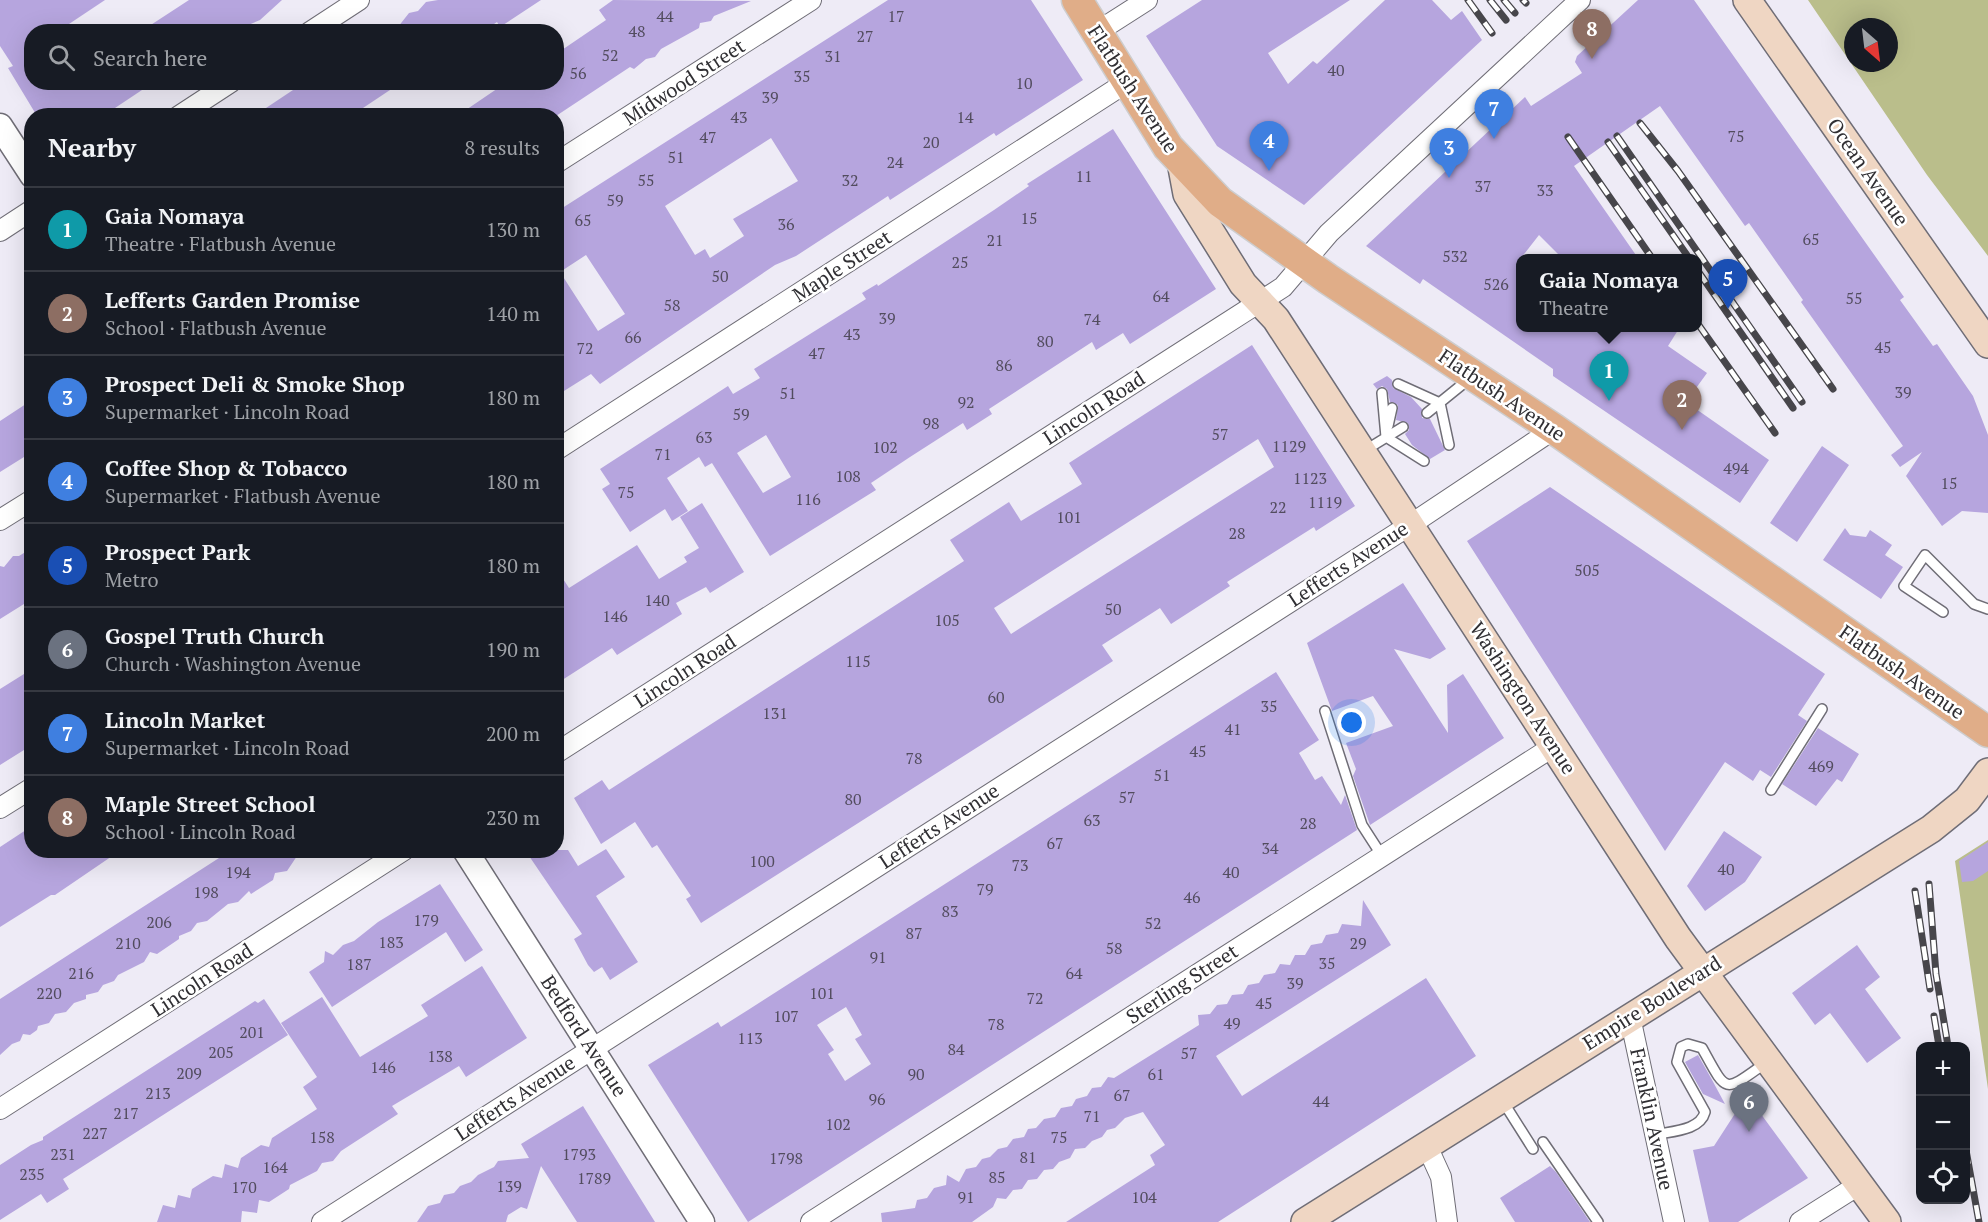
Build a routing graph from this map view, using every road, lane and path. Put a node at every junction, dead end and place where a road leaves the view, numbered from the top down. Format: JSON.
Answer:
{"nodes":[{"id":1,"x":359,"y":0,"type":"edge"},
{"id":2,"x":811,"y":0,"type":"edge"},
{"id":3,"x":1077,"y":0,"type":"edge"},
{"id":4,"x":1148,"y":0,"type":"edge"},
{"id":5,"x":1580,"y":0,"type":"edge"},
{"id":6,"x":1747,"y":0,"type":"edge"},
{"id":7,"x":322,"y":24,"type":"edge"},
{"id":8,"x":1096,"y":32,"type":"junction"},
{"id":9,"x":1127,"y":81,"type":"junction"},
{"id":10,"x":219,"y":90,"type":"edge"},
{"id":11,"x":191,"y":108,"type":"edge"},
{"id":12,"x":0,"y":126,"type":"edge"},
{"id":13,"x":564,"y":158,"type":"edge"},
{"id":14,"x":1181,"y":162,"type":"junction"},
{"id":15,"x":24,"y":163,"type":"edge"},
{"id":16,"x":24,"y":215,"type":"edge"},
{"id":17,"x":0,"y":231,"type":"edge"},
{"id":18,"x":1305,"y":262,"type":"junction"},
{"id":19,"x":1261,"y":303,"type":"junction"},
{"id":20,"x":1988,"y":344,"type":"edge"},
{"id":21,"x":1473,"y":375,"type":"junction"},
{"id":22,"x":1398,"y":384,"type":"dead end"},
{"id":23,"x":1382,"y":393,"type":"dead end"},
{"id":24,"x":1410,"y":396,"type":"dead end"},
{"id":25,"x":1440,"y":403,"type":"junction"},
{"id":26,"x":1392,"y":408,"type":"dead end"},
{"id":27,"x":1428,"y":413,"type":"dead end"},
{"id":28,"x":1402,"y":427,"type":"dead end"},
{"id":29,"x":1554,"y":429,"type":"junction"},
{"id":30,"x":1442,"y":434,"type":"dead end"},
{"id":31,"x":1386,"y":437,"type":"junction"},
{"id":32,"x":564,"y":445,"type":"edge"},
{"id":33,"x":1449,"y":445,"type":"dead end"},
{"id":34,"x":1419,"y":449,"type":"dead end"},
{"id":35,"x":1362,"y":452,"type":"junction"},
{"id":36,"x":1424,"y":461,"type":"dead end"},
{"id":37,"x":24,"y":505,"type":"edge"},
{"id":38,"x":0,"y":520,"type":"edge"},
{"id":39,"x":1410,"y":525,"type":"junction"},
{"id":40,"x":1988,"y":609,"type":"edge"},
{"id":41,"x":1943,"y":612,"type":"dead end"},
{"id":42,"x":1822,"y":709,"type":"dead end"},
{"id":43,"x":1325,"y":711,"type":"dead end"},
{"id":44,"x":1988,"y":732,"type":"edge"},
{"id":45,"x":1554,"y":746,"type":"junction"},
{"id":46,"x":564,"y":748,"type":"edge"},
{"id":47,"x":1988,"y":772,"type":"edge"},
{"id":48,"x":1771,"y":790,"type":"dead end"},
{"id":49,"x":24,"y":793,"type":"edge"},
{"id":50,"x":0,"y":808,"type":"edge"},
{"id":51,"x":1382,"y":856,"type":"junction"},
{"id":52,"x":392,"y":858,"type":"edge"},
{"id":53,"x":470,"y":858,"type":"edge"},
{"id":54,"x":1702,"y":972,"type":"junction"},
{"id":55,"x":1630,"y":1017,"type":"junction"},
{"id":56,"x":592,"y":1048,"type":"junction"},
{"id":57,"x":1769,"y":1060,"type":"junction"},
{"id":58,"x":1500,"y":1098,"type":"junction"},
{"id":59,"x":0,"y":1110,"type":"edge"},
{"id":60,"x":1654,"y":1135,"type":"junction"},
{"id":61,"x":1543,"y":1142,"type":"dead end"},
{"id":62,"x":1426,"y":1144,"type":"junction"},
{"id":63,"x":1533,"y":1149,"type":"dead end"},
{"id":64,"x":1860,"y":1184,"type":"junction"},
{"id":65,"x":322,"y":1222,"type":"edge"},
{"id":66,"x":702,"y":1222,"type":"edge"},
{"id":67,"x":811,"y":1222,"type":"edge"},
{"id":68,"x":1305,"y":1222,"type":"edge"},
{"id":69,"x":1447,"y":1222,"type":"edge"},
{"id":70,"x":1598,"y":1222,"type":"edge"},
{"id":71,"x":1674,"y":1222,"type":"edge"},
{"id":72,"x":1800,"y":1222,"type":"edge"},
{"id":73,"x":1887,"y":1222,"type":"edge"}],
"edges":[{"from":1,"to":7,"type":"street"},
{"from":2,"to":13,"type":"street","name":"Midwood Street"},
{"from":3,"to":8,"type":"main road","name":"Flatbush Avenue"},
{"from":4,"to":8,"type":"street"},
{"from":5,"to":18,"type":"street","name":"Lincoln Road"},
{"from":6,"to":20,"type":"main road","name":"Ocean Avenue"},
{"from":8,"to":9,"type":"main road","name":"Flatbush Avenue"},
{"from":9,"to":14,"type":"main road","name":"Flatbush Avenue"},
{"from":9,"to":32,"type":"street","name":"Maple Street"},
{"from":10,"to":11,"type":"street"},
{"from":12,"to":15,"type":"street"},
{"from":14,"to":18,"type":"main road","name":"Flatbush Avenue"},
{"from":14,"to":19,"type":"main road","name":"Washington Avenue"},
{"from":16,"to":17,"type":"street"},
{"from":18,"to":19,"type":"street","name":"Lincoln Road"},
{"from":18,"to":21,"type":"main road","name":"Flatbush Avenue"},
{"from":19,"to":35,"type":"main road","name":"Washington Avenue"},
{"from":19,"to":46,"type":"street","name":"Lincoln Road"},
{"from":21,"to":25,"type":"lane"},
{"from":21,"to":29,"type":"main road","name":"Flatbush Avenue"},
{"from":22,"to":25,"type":"lane"},
{"from":23,"to":31,"type":"lane"},
{"from":24,"to":25,"type":"lane"},
{"from":25,"to":27,"type":"lane"},
{"from":25,"to":30,"type":"lane"},
{"from":25,"to":33,"type":"lane"},
{"from":26,"to":31,"type":"lane"},
{"from":28,"to":31,"type":"lane"},
{"from":29,"to":39,"type":"street","name":"Lefferts Avenue"},
{"from":29,"to":44,"type":"main road","name":"Flatbush Avenue"},
{"from":31,"to":34,"type":"lane"},
{"from":31,"to":35,"type":"lane"},
{"from":31,"to":36,"type":"lane"},
{"from":35,"to":39,"type":"main road","name":"Washington Avenue"},
{"from":37,"to":38,"type":"street"},
{"from":39,"to":45,"type":"main road","name":"Washington Avenue"},
{"from":39,"to":56,"type":"street","name":"Lefferts Avenue"},
{"from":40,"to":41,"type":"lane"},
{"from":42,"to":48,"type":"lane"},
{"from":43,"to":51,"type":"lane"},
{"from":45,"to":51,"type":"street","name":"Sterling Street"},
{"from":45,"to":54,"type":"main road","name":"Washington Avenue"},
{"from":47,"to":54,"type":"main road","name":"Empire Boulevard"},
{"from":49,"to":50,"type":"street"},
{"from":51,"to":67,"type":"street","name":"Sterling Street"},
{"from":52,"to":59,"type":"street","name":"Lincoln Road"},
{"from":53,"to":56,"type":"street","name":"Bedford Avenue"},
{"from":54,"to":55,"type":"main road","name":"Empire Boulevard"},
{"from":54,"to":57,"type":"main road","name":"Washington Avenue"},
{"from":55,"to":58,"type":"main road","name":"Empire Boulevard"},
{"from":55,"to":60,"type":"street","name":"Franklin Avenue"},
{"from":56,"to":65,"type":"street","name":"Lefferts Avenue"},
{"from":56,"to":66,"type":"street","name":"Bedford Avenue"},
{"from":57,"to":60,"type":"lane"},
{"from":57,"to":64,"type":"main road","name":"Washington Avenue"},
{"from":58,"to":62,"type":"main road","name":"Empire Boulevard"},
{"from":58,"to":63,"type":"lane"},
{"from":60,"to":71,"type":"street","name":"Franklin Avenue"},
{"from":61,"to":70,"type":"lane"},
{"from":62,"to":68,"type":"main road","name":"Empire Boulevard"},
{"from":62,"to":69,"type":"street"},
{"from":64,"to":72,"type":"street"},
{"from":64,"to":73,"type":"main road","name":"Washington Avenue"}]}
